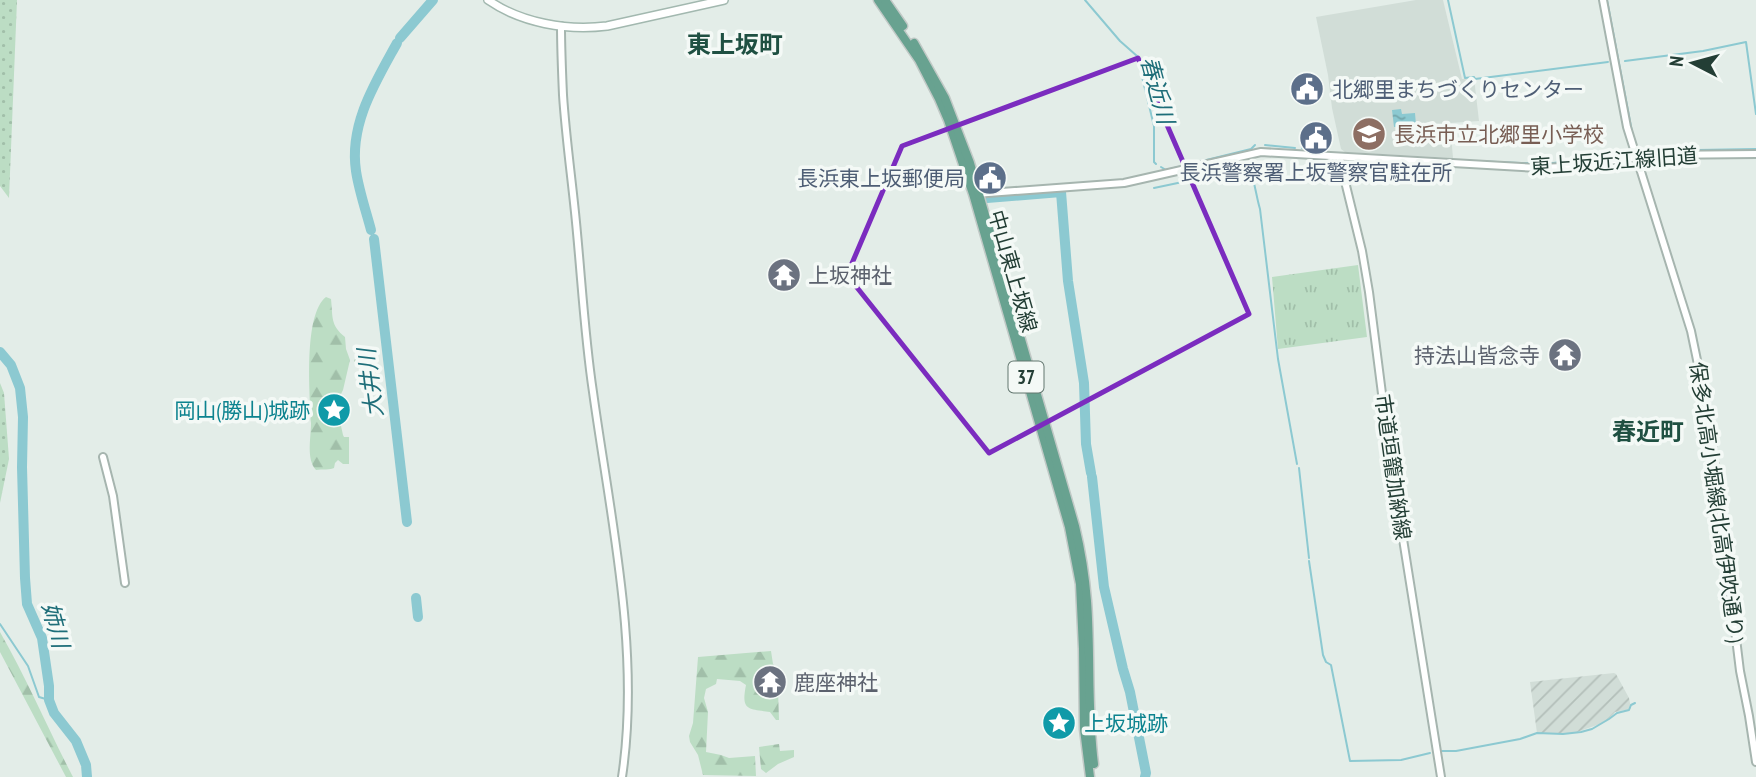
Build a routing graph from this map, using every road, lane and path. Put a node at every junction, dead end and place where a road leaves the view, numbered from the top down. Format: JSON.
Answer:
{"nodes":[{"id":1,"x":488,"y":0,"type":"edge"},
{"id":2,"x":724,"y":0,"type":"edge"},
{"id":3,"x":878,"y":0,"type":"edge"},
{"id":4,"x":885,"y":0,"type":"edge"},
{"id":5,"x":1603,"y":0,"type":"edge"},
{"id":6,"x":561,"y":26,"type":"junction"},
{"id":7,"x":1756,"y":154,"type":"edge"},
{"id":8,"x":1339,"y":157,"type":"junction"},
{"id":9,"x":1635,"y":157,"type":"junction"},
{"id":10,"x":976,"y":194,"type":"junction"},
{"id":11,"x":103,"y":457,"type":"dead end"},
{"id":12,"x":125,"y":583,"type":"dead end"},
{"id":13,"x":1756,"y":762,"type":"edge"},
{"id":14,"x":622,"y":777,"type":"edge"},
{"id":15,"x":1090,"y":777,"type":"edge"},
{"id":16,"x":1095,"y":777,"type":"edge"},
{"id":17,"x":1441,"y":777,"type":"edge"}],
"edges":[{"from":1,"to":6,"type":"main road"},
{"from":2,"to":6,"type":"main road"},
{"from":3,"to":10,"type":"main road","name":"中山東上坂線","number":"37"},
{"from":4,"to":10,"type":"main road","name":"中山東上坂線","number":"37"},
{"from":5,"to":9,"type":"street","name":"保多北高小堀線(北高伊吹通り)"},
{"from":6,"to":14,"type":"street"},
{"from":7,"to":9,"type":"street","name":"東上坂近江線旧道"},
{"from":8,"to":9,"type":"street","name":"東上坂近江線旧道"},
{"from":8,"to":10,"type":"street","name":"東上坂近江線旧道"},
{"from":8,"to":17,"type":"street","name":"市道垣籠加納線"},
{"from":9,"to":13,"type":"street","name":"保多北高小堀線(北高伊吹通り)"},
{"from":10,"to":15,"type":"main road","name":"中山東上坂線","number":"37"},
{"from":10,"to":16,"type":"main road","name":"中山東上坂線","number":"37"},
{"from":11,"to":12,"type":"street"}]}
